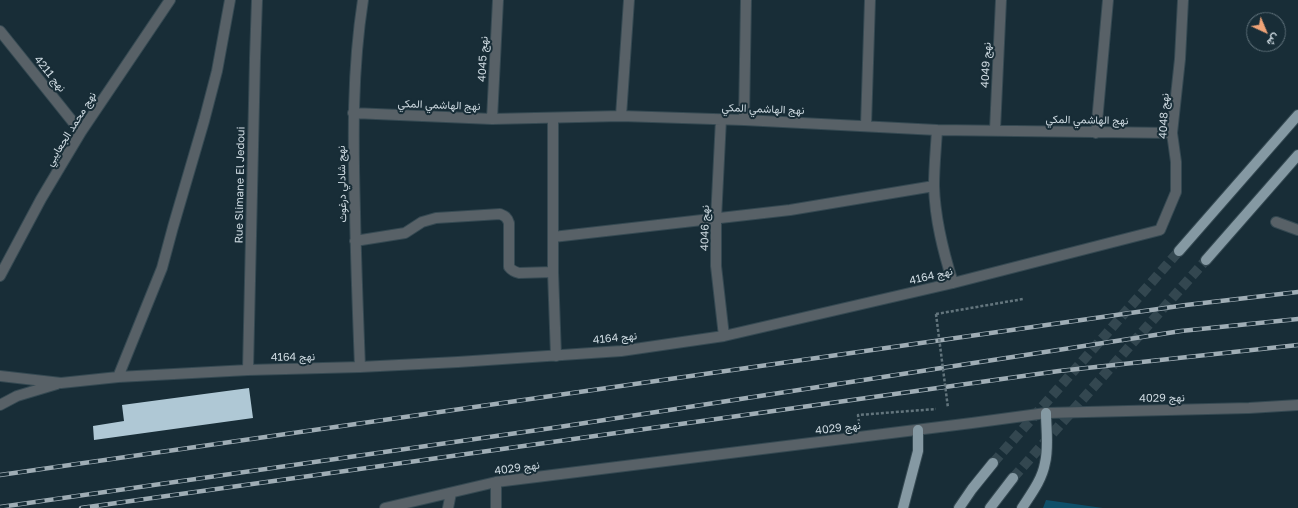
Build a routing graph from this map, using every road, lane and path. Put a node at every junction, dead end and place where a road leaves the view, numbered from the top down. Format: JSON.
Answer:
{"nodes":[{"id":1,"x":170,"y":0,"type":"edge"},
{"id":2,"x":230,"y":0,"type":"edge"},
{"id":3,"x":257,"y":0,"type":"edge"},
{"id":4,"x":363,"y":0,"type":"edge"},
{"id":5,"x":498,"y":0,"type":"edge"},
{"id":6,"x":629,"y":0,"type":"edge"},
{"id":7,"x":746,"y":0,"type":"edge"},
{"id":8,"x":870,"y":0,"type":"edge"},
{"id":9,"x":1001,"y":0,"type":"edge"},
{"id":10,"x":1108,"y":0,"type":"edge"},
{"id":11,"x":1182,"y":0,"type":"edge"},
{"id":12,"x":0,"y":31,"type":"edge"},
{"id":13,"x":353,"y":113,"type":"junction"},
{"id":14,"x":1298,"y":115,"type":"edge"},
{"id":15,"x":621,"y":116,"type":"junction"},
{"id":16,"x":553,"y":118,"type":"junction"},
{"id":17,"x":492,"y":119,"type":"junction"},
{"id":18,"x":721,"y":119,"type":"junction"},
{"id":19,"x":744,"y":120,"type":"junction"},
{"id":20,"x":866,"y":126,"type":"junction"},
{"id":21,"x":937,"y":130,"type":"junction"},
{"id":22,"x":995,"y":130,"type":"junction"},
{"id":23,"x":82,"y":132,"type":"junction"},
{"id":24,"x":1096,"y":133,"type":"junction"},
{"id":25,"x":1172,"y":133,"type":"junction"},
{"id":26,"x":1298,"y":155,"type":"edge"},
{"id":27,"x":934,"y":186,"type":"junction"},
{"id":28,"x":716,"y":219,"type":"junction"},
{"id":29,"x":1276,"y":222,"type":"dead end"},
{"id":30,"x":1160,"y":230,"type":"joint"},
{"id":31,"x":1298,"y":230,"type":"edge"},
{"id":32,"x":553,"y":237,"type":"junction"},
{"id":33,"x":355,"y":242,"type":"junction"},
{"id":34,"x":1179,"y":251,"type":"tunnel mouth"},
{"id":35,"x":1206,"y":260,"type":"tunnel mouth"},
{"id":36,"x":553,"y":272,"type":"junction"},
{"id":37,"x":0,"y":276,"type":"edge"},
{"id":38,"x":953,"y":283,"type":"junction"},
{"id":39,"x":1023,"y":299,"type":"dead end"},
{"id":40,"x":724,"y":336,"type":"junction"},
{"id":41,"x":556,"y":356,"type":"junction"},
{"id":42,"x":360,"y":367,"type":"junction"},
{"id":43,"x":248,"y":370,"type":"junction"},
{"id":44,"x":0,"y":376,"type":"edge"},
{"id":45,"x":118,"y":378,"type":"junction"},
{"id":46,"x":61,"y":383,"type":"junction"},
{"id":47,"x":0,"y":405,"type":"edge"},
{"id":48,"x":1298,"y":405,"type":"edge"},
{"id":49,"x":948,"y":408,"type":"dead end"},
{"id":50,"x":1046,"y":413,"type":"junction"},
{"id":51,"x":918,"y":430,"type":"junction"},
{"id":52,"x":993,"y":463,"type":"tunnel mouth"},
{"id":53,"x":1013,"y":478,"type":"tunnel mouth"},
{"id":54,"x":496,"y":482,"type":"junction"},
{"id":55,"x":451,"y":493,"type":"junction"},
{"id":56,"x":385,"y":508,"type":"edge"},
{"id":57,"x":448,"y":508,"type":"edge"},
{"id":58,"x":496,"y":508,"type":"edge"},
{"id":59,"x":903,"y":508,"type":"edge"},
{"id":60,"x":959,"y":508,"type":"edge"},
{"id":61,"x":990,"y":508,"type":"edge"},
{"id":62,"x":1022,"y":508,"type":"edge"}],
"edges":[{"from":1,"to":23,"type":"street","name":"نهج محمد الجعايبي"},
{"from":2,"to":45,"type":"street"},
{"from":3,"to":43,"type":"street","name":"Rue Slimane El Jedoui"},
{"from":4,"to":13,"type":"street","name":"نهج شادلي درغوث"},
{"from":5,"to":17,"type":"street","name":"نهج 4045"},
{"from":6,"to":15,"type":"street"},
{"from":7,"to":19,"type":"street"},
{"from":8,"to":20,"type":"street"},
{"from":9,"to":22,"type":"street","name":"نهج 4049"},
{"from":10,"to":24,"type":"street"},
{"from":11,"to":25,"type":"street","name":"نهج 4048"},
{"from":12,"to":23,"type":"street","name":"نهج 4211"},
{"from":13,"to":17,"type":"street","name":"نهج الهاشمي المكي"},
{"from":13,"to":33,"type":"street","name":"نهج شادلي درغوث"},
{"from":14,"to":34,"type":"main road"},
{"from":15,"to":16,"type":"street","name":"نهج الهاشمي المكي"},
{"from":15,"to":18,"type":"street","name":"نهج الهاشمي المكي"},
{"from":16,"to":17,"type":"street","name":"نهج الهاشمي المكي"},
{"from":16,"to":32,"type":"street"},
{"from":18,"to":19,"type":"street","name":"نهج الهاشمي المكي"},
{"from":18,"to":28,"type":"street","name":"نهج 4046"},
{"from":19,"to":20,"type":"street","name":"نهج الهاشمي المكي"},
{"from":20,"to":21,"type":"street","name":"نهج الهاشمي المكي"},
{"from":21,"to":22,"type":"street","name":"نهج الهاشمي المكي"},
{"from":21,"to":27,"type":"street"},
{"from":22,"to":24,"type":"street","name":"نهج الهاشمي المكي"},
{"from":23,"to":37,"type":"street","name":"نهج محمد الجعايبي"},
{"from":24,"to":25,"type":"street","name":"نهج الهاشمي المكي"},
{"from":25,"to":30,"type":"street","name":"نهج 4048"},
{"from":26,"to":35,"type":"main road"},
{"from":27,"to":28,"type":"street"},
{"from":27,"to":38,"type":"street"},
{"from":28,"to":32,"type":"street"},
{"from":28,"to":40,"type":"street","name":"نهج 4046"},
{"from":29,"to":31,"type":"street"},
{"from":30,"to":38,"type":"street","name":"نهج 4164"},
{"from":32,"to":36,"type":"street"},
{"from":33,"to":36,"type":"street"},
{"from":33,"to":42,"type":"street","name":"نهج شادلي درغوث"},
{"from":36,"to":41,"type":"street"},
{"from":38,"to":40,"type":"street","name":"نهج 4164"},
{"from":39,"to":49,"type":"path","bridge":true},
{"from":40,"to":41,"type":"street","name":"نهج 4164"},
{"from":41,"to":42,"type":"street","name":"نهج 4164"},
{"from":42,"to":43,"type":"street","name":"نهج 4164"},
{"from":43,"to":45,"type":"street","name":"نهج 4164"},
{"from":44,"to":46,"type":"street","name":"نهج 4164"},
{"from":45,"to":46,"type":"street","name":"نهج 4164"},
{"from":46,"to":47,"type":"street","name":"نهج 4164"},
{"from":48,"to":50,"type":"street","name":"نهج 4029"},
{"from":50,"to":51,"type":"street","name":"نهج 4029"},
{"from":50,"to":62,"type":"main road"},
{"from":51,"to":54,"type":"street","name":"نهج 4029"},
{"from":51,"to":59,"type":"main road"},
{"from":52,"to":60,"type":"main road"},
{"from":53,"to":61,"type":"main road"},
{"from":54,"to":55,"type":"street","name":"نهج 4029"},
{"from":54,"to":58,"type":"street"},
{"from":55,"to":56,"type":"street","name":"نهج 4029"},
{"from":55,"to":57,"type":"street"}]}
